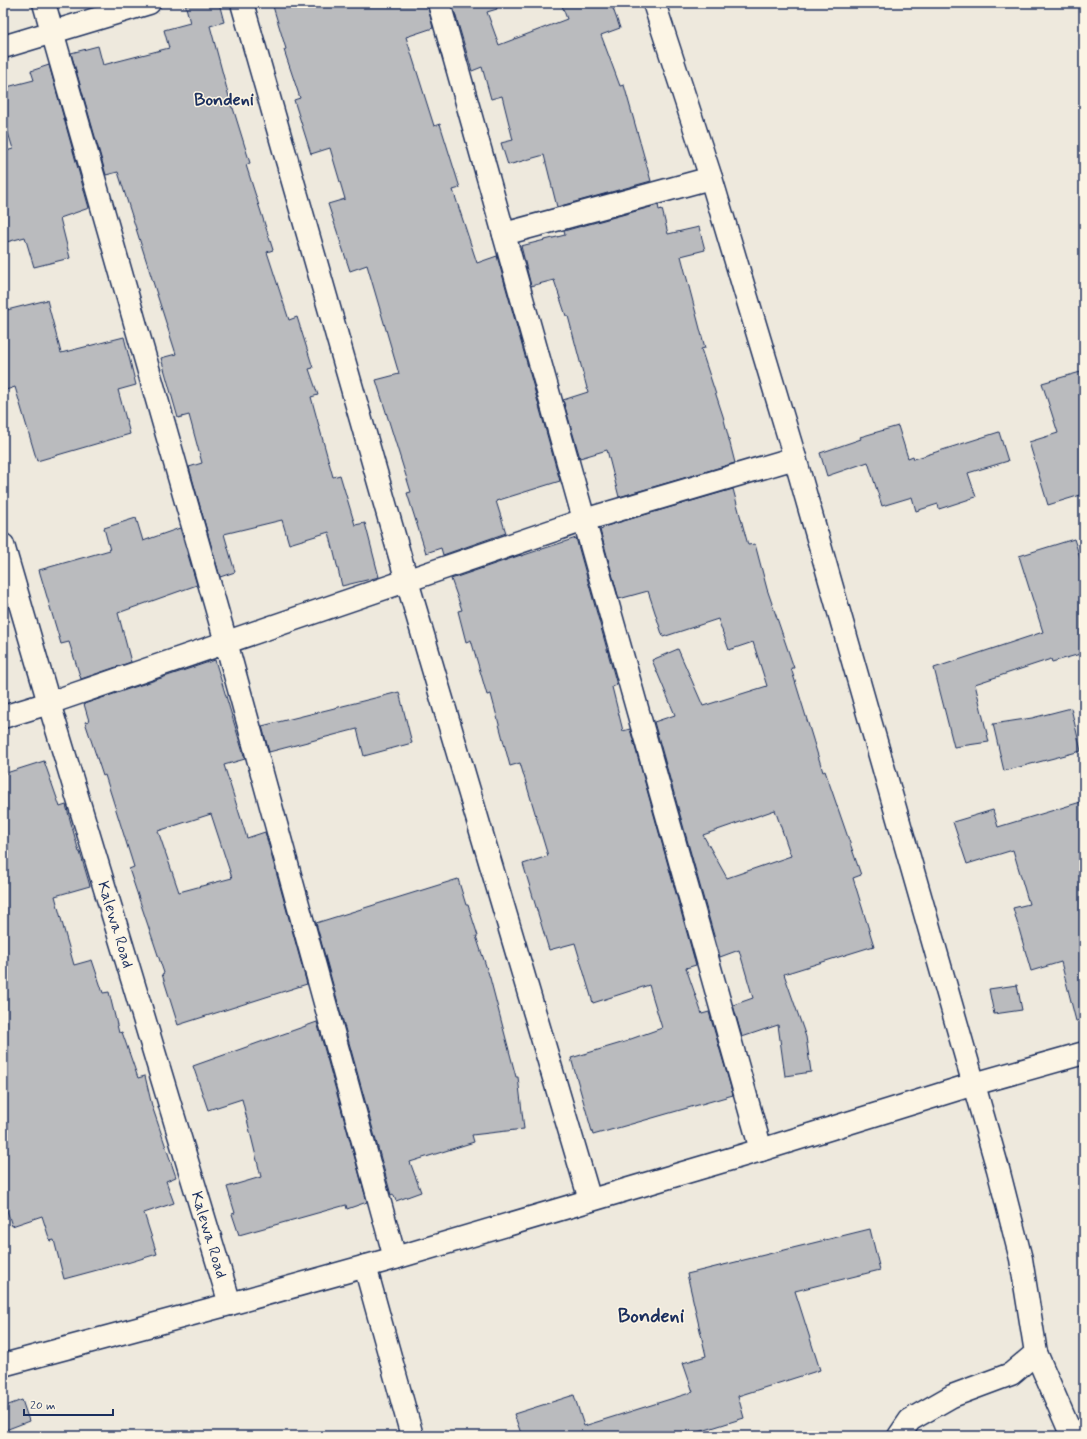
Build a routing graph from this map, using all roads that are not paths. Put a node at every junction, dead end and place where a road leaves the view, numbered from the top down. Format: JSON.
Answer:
{"nodes":[{"id":1,"x":44,"y":3,"type":"edge"},
{"id":2,"x":149,"y":3,"type":"edge"},
{"id":3,"x":242,"y":3,"type":"edge"},
{"id":4,"x":439,"y":3,"type":"edge"},
{"id":5,"x":654,"y":3,"type":"edge"},
{"id":6,"x":53,"y":32,"type":"junction"},
{"id":7,"x":3,"y":47,"type":"edge"},
{"id":8,"x":711,"y":178,"type":"junction"},
{"id":9,"x":504,"y":234,"type":"junction"},
{"id":10,"x":796,"y":458,"type":"junction"},
{"id":11,"x":584,"y":520,"type":"junction"},
{"id":12,"x":3,"y":545,"type":"edge"},
{"id":13,"x":407,"y":580,"type":"junction"},
{"id":14,"x":226,"y":642,"type":"junction"},
{"id":15,"x":49,"y":703,"type":"junction"},
{"id":16,"x":3,"y":717,"type":"edge"},
{"id":17,"x":1084,"y":1053,"type":"edge"},
{"id":18,"x":974,"y":1084,"type":"junction"},
{"id":19,"x":761,"y":1150,"type":"junction"},
{"id":20,"x":590,"y":1200,"type":"junction"},
{"id":21,"x":395,"y":1258,"type":"junction"},
{"id":22,"x":365,"y":1266,"type":"junction"},
{"id":23,"x":230,"y":1304,"type":"junction"},
{"id":24,"x":1036,"y":1352,"type":"junction"},
{"id":25,"x":3,"y":1365,"type":"edge"},
{"id":26,"x":412,"y":1436,"type":"edge"},
{"id":27,"x":899,"y":1436,"type":"edge"},
{"id":28,"x":1072,"y":1436,"type":"edge"}],
"edges":[{"from":1,"to":6,"type":"street"},
{"from":2,"to":6,"type":"street"},
{"from":3,"to":13,"type":"street"},
{"from":4,"to":9,"type":"street"},
{"from":5,"to":8,"type":"street"},
{"from":6,"to":7,"type":"street"},
{"from":6,"to":14,"type":"street"},
{"from":8,"to":9,"type":"street"},
{"from":8,"to":10,"type":"street"},
{"from":9,"to":11,"type":"street"},
{"from":10,"to":11,"type":"street"},
{"from":10,"to":18,"type":"street"},
{"from":11,"to":13,"type":"street"},
{"from":11,"to":19,"type":"street"},
{"from":12,"to":15,"type":"street","name":"Kalewa Road"},
{"from":13,"to":14,"type":"street"},
{"from":13,"to":20,"type":"street"},
{"from":14,"to":15,"type":"street"},
{"from":14,"to":21,"type":"street"},
{"from":15,"to":16,"type":"street"},
{"from":15,"to":23,"type":"street","name":"Kalewa Road"},
{"from":17,"to":18,"type":"street"},
{"from":18,"to":19,"type":"street"},
{"from":18,"to":24,"type":"street"},
{"from":19,"to":20,"type":"street"},
{"from":20,"to":21,"type":"street"},
{"from":21,"to":22,"type":"street"},
{"from":22,"to":23,"type":"street"},
{"from":22,"to":26,"type":"street"},
{"from":23,"to":25,"type":"street"},
{"from":24,"to":27,"type":"street"},
{"from":24,"to":28,"type":"street"}]}
